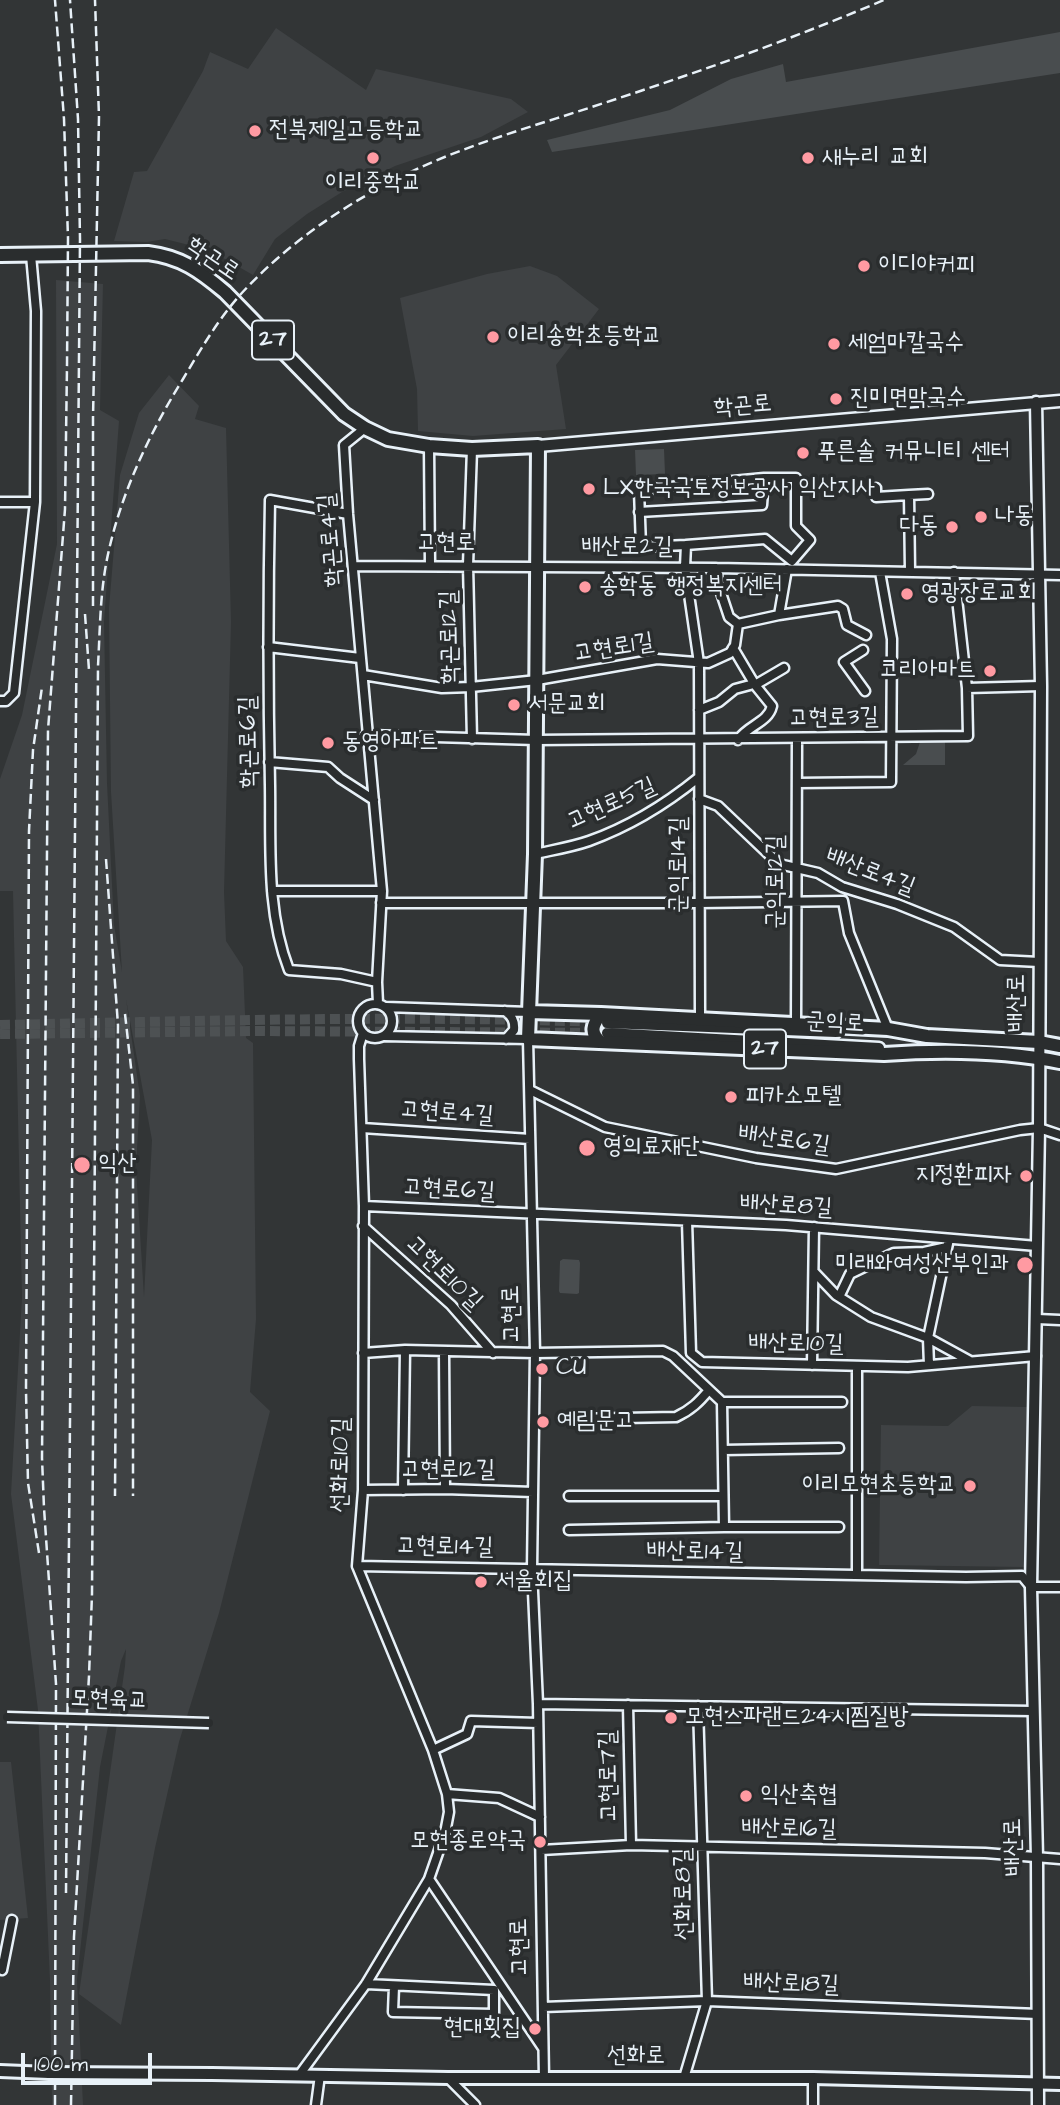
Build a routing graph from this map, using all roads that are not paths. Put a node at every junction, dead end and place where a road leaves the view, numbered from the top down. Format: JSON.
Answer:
{"nodes":[{"id":1,"x":31,"y":255,"type":"junction"},
{"id":2,"x":0,"y":256,"type":"edge"},
{"id":3,"x":1060,"y":401,"type":"edge"},
{"id":4,"x":1036,"y":402,"type":"junction"},
{"id":5,"x":365,"y":428,"type":"junction"},
{"id":6,"x":429,"y":446,"type":"junction"},
{"id":7,"x":538,"y":446,"type":"junction"},
{"id":8,"x":472,"y":449,"type":"junction"},
{"id":9,"x":764,"y":478,"type":"junction"},
{"id":10,"x":876,"y":488,"type":"dead end"},
{"id":11,"x":928,"y":494,"type":"dead end"},
{"id":12,"x":909,"y":495,"type":"junction"},
{"id":13,"x":0,"y":502,"type":"edge"},
{"id":14,"x":36,"y":502,"type":"junction"},
{"id":15,"x":639,"y":512,"type":"junction"},
{"id":16,"x":348,"y":514,"type":"junction"},
{"id":17,"x":685,"y":545,"type":"junction"},
{"id":18,"x":430,"y":565,"type":"junction"},
{"id":19,"x":468,"y":565,"type":"junction"},
{"id":20,"x":353,"y":566,"type":"junction"},
{"id":21,"x":538,"y":567,"type":"junction"},
{"id":22,"x":685,"y":567,"type":"junction"},
{"id":23,"x":716,"y":568,"type":"junction"},
{"id":24,"x":787,"y":569,"type":"junction"},
{"id":25,"x":910,"y":571,"type":"junction"},
{"id":26,"x":880,"y":572,"type":"junction"},
{"id":27,"x":954,"y":572,"type":"junction"},
{"id":28,"x":1039,"y":575,"type":"junction"},
{"id":29,"x":1060,"y":575,"type":"edge"},
{"id":30,"x":779,"y":615,"type":"junction"},
{"id":31,"x":738,"y":624,"type":"junction"},
{"id":32,"x":866,"y":635,"type":"dead end"},
{"id":33,"x":268,"y":647,"type":"junction"},
{"id":34,"x":733,"y":648,"type":"junction"},
{"id":35,"x":863,"y":650,"type":"dead end"},
{"id":36,"x":360,"y":658,"type":"junction"},
{"id":37,"x":699,"y":663,"type":"junction"},
{"id":38,"x":784,"y":667,"type":"dead end"},
{"id":39,"x":363,"y":675,"type":"junction"},
{"id":40,"x":537,"y":680,"type":"junction"},
{"id":41,"x":754,"y":684,"type":"junction"},
{"id":42,"x":1041,"y":686,"type":"junction"},
{"id":43,"x":471,"y":687,"type":"junction"},
{"id":44,"x":967,"y":688,"type":"junction"},
{"id":45,"x":865,"y":691,"type":"dead end"},
{"id":46,"x":0,"y":701,"type":"edge"},
{"id":47,"x":699,"y":710,"type":"junction"},
{"id":48,"x":368,"y":734,"type":"junction"},
{"id":49,"x":700,"y":738,"type":"junction"},
{"id":50,"x":890,"y":738,"type":"junction"},
{"id":51,"x":472,"y":739,"type":"junction"},
{"id":52,"x":797,"y":739,"type":"junction"},
{"id":53,"x":536,"y":740,"type":"junction"},
{"id":54,"x":738,"y":740,"type":"junction"},
{"id":55,"x":356,"y":741,"type":"dead end"},
{"id":56,"x":269,"y":762,"type":"junction"},
{"id":57,"x":698,"y":778,"type":"junction"},
{"id":58,"x":797,"y":782,"type":"junction"},
{"id":59,"x":699,"y":799,"type":"junction"},
{"id":60,"x":374,"y":800,"type":"junction"},
{"id":61,"x":535,"y":854,"type":"junction"},
{"id":62,"x":796,"y":867,"type":"junction"},
{"id":63,"x":272,"y":891,"type":"junction"},
{"id":64,"x":382,"y":891,"type":"junction"},
{"id":65,"x":797,"y":902,"type":"junction"},
{"id":66,"x":381,"y":903,"type":"junction"},
{"id":67,"x":533,"y":903,"type":"junction"},
{"id":68,"x":699,"y":904,"type":"junction"},
{"id":69,"x":1039,"y":962,"type":"junction"},
{"id":70,"x":377,"y":982,"type":"junction"},
{"id":71,"x":382,"y":1006,"type":"junction"},
{"id":72,"x":505,"y":1011,"type":"junction"},
{"id":73,"x":529,"y":1012,"type":"junction"},
{"id":74,"x":700,"y":1019,"type":"junction"},
{"id":75,"x":796,"y":1025,"type":"junction"},
{"id":76,"x":604,"y":1028,"type":"junction"},
{"id":77,"x":888,"y":1029,"type":"junction"},
{"id":78,"x":363,"y":1033,"type":"junction"},
{"id":79,"x":384,"y":1036,"type":"junction"},
{"id":80,"x":927,"y":1036,"type":"junction"},
{"id":81,"x":506,"y":1039,"type":"junction"},
{"id":82,"x":528,"y":1040,"type":"junction"},
{"id":83,"x":1039,"y":1042,"type":"junction"},
{"id":84,"x":1060,"y":1046,"type":"edge"},
{"id":85,"x":1039,"y":1058,"type":"junction"},
{"id":86,"x":1060,"y":1062,"type":"edge"},
{"id":87,"x":530,"y":1090,"type":"junction"},
{"id":88,"x":362,"y":1128,"type":"junction"},
{"id":89,"x":1039,"y":1128,"type":"junction"},
{"id":90,"x":1060,"y":1135,"type":"edge"},
{"id":91,"x":530,"y":1139,"type":"junction"},
{"id":92,"x":364,"y":1206,"type":"junction"},
{"id":93,"x":532,"y":1214,"type":"junction"},
{"id":94,"x":687,"y":1221,"type":"junction"},
{"id":95,"x":363,"y":1226,"type":"junction"},
{"id":96,"x":814,"y":1227,"type":"junction"},
{"id":97,"x":948,"y":1243,"type":"junction"},
{"id":98,"x":1037,"y":1246,"type":"junction"},
{"id":99,"x":814,"y":1272,"type":"junction"},
{"id":100,"x":839,"y":1297,"type":"junction"},
{"id":101,"x":1037,"y":1319,"type":"junction"},
{"id":102,"x":1060,"y":1320,"type":"edge"},
{"id":103,"x":928,"y":1338,"type":"junction"},
{"id":104,"x":405,"y":1350,"type":"junction"},
{"id":105,"x":444,"y":1351,"type":"junction"},
{"id":106,"x":363,"y":1353,"type":"junction"},
{"id":107,"x":493,"y":1353,"type":"junction"},
{"id":108,"x":535,"y":1353,"type":"junction"},
{"id":109,"x":1035,"y":1356,"type":"junction"},
{"id":110,"x":970,"y":1362,"type":"junction"},
{"id":111,"x":812,"y":1365,"type":"junction"},
{"id":112,"x":929,"y":1365,"type":"junction"},
{"id":113,"x":857,"y":1366,"type":"junction"},
{"id":114,"x":709,"y":1390,"type":"junction"},
{"id":115,"x":722,"y":1402,"type":"junction"},
{"id":116,"x":842,"y":1402,"type":"dead end"},
{"id":117,"x":570,"y":1419,"type":"dead end"},
{"id":118,"x":839,"y":1448,"type":"dead end"},
{"id":119,"x":723,"y":1450,"type":"junction"},
{"id":120,"x":445,"y":1489,"type":"junction"},
{"id":121,"x":363,"y":1490,"type":"junction"},
{"id":122,"x":403,"y":1490,"type":"junction"},
{"id":123,"x":533,"y":1492,"type":"junction"},
{"id":124,"x":569,"y":1496,"type":"dead end"},
{"id":125,"x":723,"y":1496,"type":"junction"},
{"id":126,"x":724,"y":1527,"type":"junction"},
{"id":127,"x":839,"y":1527,"type":"dead end"},
{"id":128,"x":569,"y":1530,"type":"dead end"},
{"id":129,"x":357,"y":1566,"type":"junction"},
{"id":130,"x":532,"y":1569,"type":"junction"},
{"id":131,"x":857,"y":1575,"type":"junction"},
{"id":132,"x":1031,"y":1587,"type":"junction"},
{"id":133,"x":1060,"y":1587,"type":"edge"},
{"id":134,"x":538,"y":1704,"type":"junction"},
{"id":135,"x":628,"y":1705,"type":"junction"},
{"id":136,"x":698,"y":1706,"type":"junction"},
{"id":137,"x":1033,"y":1711,"type":"junction"},
{"id":138,"x":4,"y":1717,"type":"edge"},
{"id":139,"x":209,"y":1723,"type":"dead end"},
{"id":140,"x":538,"y":1723,"type":"junction"},
{"id":141,"x":433,"y":1751,"type":"junction"},
{"id":142,"x":447,"y":1794,"type":"junction"},
{"id":143,"x":540,"y":1817,"type":"junction"},
{"id":144,"x":631,"y":1845,"type":"junction"},
{"id":145,"x":703,"y":1847,"type":"junction"},
{"id":146,"x":541,"y":1850,"type":"junction"},
{"id":147,"x":1037,"y":1858,"type":"junction"},
{"id":148,"x":1060,"y":1858,"type":"edge"},
{"id":149,"x":429,"y":1880,"type":"junction"},
{"id":150,"x":12,"y":1920,"type":"dead end"},
{"id":151,"x":0,"y":1969,"type":"edge"},
{"id":152,"x":366,"y":1984,"type":"junction"},
{"id":153,"x":394,"y":1986,"type":"junction"},
{"id":154,"x":707,"y":2001,"type":"junction"},
{"id":155,"x":542,"y":2007,"type":"junction"},
{"id":156,"x":1038,"y":2014,"type":"junction"},
{"id":157,"x":543,"y":2048,"type":"junction"},
{"id":158,"x":0,"y":2071,"type":"edge"},
{"id":159,"x":300,"y":2074,"type":"junction"},
{"id":160,"x":320,"y":2076,"type":"junction"},
{"id":161,"x":448,"y":2078,"type":"junction"},
{"id":162,"x":544,"y":2078,"type":"junction"},
{"id":163,"x":684,"y":2078,"type":"junction"},
{"id":164,"x":813,"y":2078,"type":"junction"},
{"id":165,"x":1038,"y":2084,"type":"junction"},
{"id":166,"x":1060,"y":2084,"type":"edge"},
{"id":167,"x":316,"y":2105,"type":"edge"},
{"id":168,"x":475,"y":2105,"type":"edge"},
{"id":169,"x":813,"y":2105,"type":"edge"},
{"id":170,"x":1038,"y":2105,"type":"edge"}],
"edges":[{"from":1,"to":2,"type":"main road","name":"학곤로","number":"27"},
{"from":1,"to":5,"type":"main road","name":"학곤로","number":"27"},
{"from":1,"to":14,"type":"street"},
{"from":3,"to":4,"type":"street","name":"학곤로"},
{"from":4,"to":7,"type":"street","name":"학곤로"},
{"from":4,"to":28,"type":"street","name":"배산로"},
{"from":5,"to":6,"type":"main road","name":"학곤로","number":"27"},
{"from":5,"to":16,"type":"street","name":"학곤로4길"},
{"from":6,"to":8,"type":"main road","name":"학곤로","number":"27"},
{"from":6,"to":18,"type":"street"},
{"from":7,"to":8,"type":"main road","name":"학곤로","number":"27"},
{"from":7,"to":21,"type":"main road","name":"고현로"},
{"from":8,"to":19,"type":"street","name":"학곤로12길"},
{"from":9,"to":15,"type":"street"},
{"from":9,"to":15,"type":"street"},
{"from":9,"to":17,"type":"street"},
{"from":10,"to":12,"type":"street"},
{"from":11,"to":12,"type":"street"},
{"from":12,"to":25,"type":"street"},
{"from":13,"to":14,"type":"street"},
{"from":14,"to":46,"type":"street"},
{"from":15,"to":17,"type":"street"},
{"from":16,"to":20,"type":"street","name":"학곤로4길"},
{"from":16,"to":33,"type":"street","name":"학곤로6길"},
{"from":17,"to":22,"type":"street","name":"군익로14길"},
{"from":18,"to":19,"type":"street","name":"고현로"},
{"from":18,"to":20,"type":"street","name":"고현로"},
{"from":19,"to":21,"type":"street","name":"고현로"},
{"from":19,"to":43,"type":"street","name":"학곤로12길"},
{"from":20,"to":36,"type":"street","name":"학곤로4길"},
{"from":21,"to":22,"type":"street","name":"배산로2길"},
{"from":21,"to":40,"type":"main road","name":"고현로"},
{"from":22,"to":23,"type":"street","name":"배산로2길"},
{"from":22,"to":37,"type":"street","name":"군익로14길"},
{"from":23,"to":24,"type":"street","name":"배산로2길"},
{"from":23,"to":31,"type":"street"},
{"from":24,"to":26,"type":"street","name":"배산로2길"},
{"from":24,"to":30,"type":"street"},
{"from":25,"to":26,"type":"street","name":"배산로2길"},
{"from":25,"to":27,"type":"street","name":"배산로2길"},
{"from":26,"to":50,"type":"street"},
{"from":27,"to":28,"type":"street","name":"배산로2길"},
{"from":27,"to":44,"type":"street","name":"고현로3길"},
{"from":28,"to":29,"type":"street","name":"배산로2길"},
{"from":28,"to":42,"type":"street","name":"배산로"},
{"from":30,"to":31,"type":"street"},
{"from":30,"to":32,"type":"street"},
{"from":31,"to":34,"type":"street"},
{"from":33,"to":36,"type":"street"},
{"from":33,"to":56,"type":"street","name":"학곤로6길"},
{"from":34,"to":37,"type":"street","name":"고현로1길"},
{"from":34,"to":41,"type":"street"},
{"from":35,"to":45,"type":"street"},
{"from":36,"to":39,"type":"street","name":"학곤로4길"},
{"from":37,"to":40,"type":"street","name":"고현로1길"},
{"from":37,"to":47,"type":"street","name":"군익로14길"},
{"from":38,"to":41,"type":"street"},
{"from":39,"to":43,"type":"street"},
{"from":39,"to":48,"type":"street","name":"학곤로4길"},
{"from":40,"to":43,"type":"street"},
{"from":40,"to":53,"type":"main road","name":"고현로"},
{"from":41,"to":47,"type":"street"},
{"from":41,"to":54,"type":"street"},
{"from":42,"to":44,"type":"street"},
{"from":42,"to":69,"type":"street","name":"배산로"},
{"from":43,"to":51,"type":"street","name":"학곤로12길"},
{"from":44,"to":50,"type":"street","name":"고현로3길"},
{"from":47,"to":49,"type":"street","name":"군익로14길"},
{"from":48,"to":51,"type":"street"},
{"from":48,"to":55,"type":"street"},
{"from":48,"to":60,"type":"street","name":"학곤로4길"},
{"from":49,"to":53,"type":"street","name":"고현로3길"},
{"from":49,"to":54,"type":"street","name":"고현로3길"},
{"from":49,"to":57,"type":"street","name":"군익로14길"},
{"from":50,"to":52,"type":"street","name":"고현로3길"},
{"from":50,"to":58,"type":"street"},
{"from":51,"to":53,"type":"street"},
{"from":52,"to":54,"type":"street","name":"고현로3길"},
{"from":52,"to":58,"type":"street","name":"군익로12길"},
{"from":53,"to":61,"type":"main road","name":"고현로"},
{"from":56,"to":60,"type":"street"},
{"from":56,"to":63,"type":"street","name":"학곤로6길"},
{"from":57,"to":59,"type":"street","name":"군익로14길"},
{"from":57,"to":61,"type":"street","name":"고현로5길"},
{"from":58,"to":62,"type":"street","name":"군익로12길"},
{"from":59,"to":62,"type":"street","name":"배산로4길"},
{"from":59,"to":68,"type":"street","name":"군익로14길"},
{"from":60,"to":64,"type":"street","name":"학곤로4길"},
{"from":61,"to":67,"type":"main road","name":"고현로"},
{"from":62,"to":65,"type":"street","name":"군익로12길"},
{"from":62,"to":69,"type":"street","name":"배산로4길"},
{"from":63,"to":64,"type":"street"},
{"from":63,"to":70,"type":"street","name":"학곤로6길"},
{"from":64,"to":66,"type":"street","name":"학곤로4길"},
{"from":65,"to":68,"type":"street"},
{"from":65,"to":75,"type":"street","name":"군익로12길"},
{"from":65,"to":77,"type":"street","name":"군익로"},
{"from":66,"to":67,"type":"street"},
{"from":66,"to":70,"type":"street","name":"학곤로4길"},
{"from":67,"to":68,"type":"street"},
{"from":67,"to":73,"type":"main road","name":"고현로"},
{"from":68,"to":74,"type":"street","name":"군익로14길"},
{"from":69,"to":83,"type":"street","name":"배산로"},
{"from":70,"to":71,"type":"street","name":"학곤로4길"},
{"from":71,"to":72,"type":"street"},
{"from":71,"to":78,"type":"street"},
{"from":71,"to":79,"type":"street"},
{"from":72,"to":73,"type":"street"},
{"from":72,"to":81,"type":"street"},
{"from":73,"to":76,"type":"main road","number":"27"},
{"from":73,"to":82,"type":"main road","name":"고현로"},
{"from":74,"to":75,"type":"main road","number":"27"},
{"from":74,"to":76,"type":"main road","number":"27"},
{"from":75,"to":77,"type":"main road","number":"27"},
{"from":76,"to":80,"type":"street","name":"군익로"},
{"from":76,"to":82,"type":"main road","number":"27"},
{"from":76,"to":85,"type":"main road","number":"27"},
{"from":77,"to":80,"type":"main road","number":"27"},
{"from":78,"to":79,"type":"street"},
{"from":78,"to":88,"type":"street","name":"선화로10길"},
{"from":79,"to":81,"type":"street"},
{"from":80,"to":83,"type":"main road","name":"군익로","number":"27"},
{"from":81,"to":82,"type":"street"},
{"from":82,"to":87,"type":"street","name":"고현로"},
{"from":83,"to":84,"type":"main road","name":"군익로","number":"27"},
{"from":83,"to":85,"type":"street","name":"배산로"},
{"from":85,"to":86,"type":"main road","number":"27"},
{"from":85,"to":89,"type":"street","name":"배산로"},
{"from":87,"to":89,"type":"street","name":"배산로6길"},
{"from":87,"to":91,"type":"street","name":"고현로"},
{"from":88,"to":91,"type":"street","name":"고현로4길"},
{"from":88,"to":92,"type":"street","name":"선화로10길"},
{"from":89,"to":90,"type":"street"},
{"from":89,"to":98,"type":"street","name":"배산로"},
{"from":91,"to":93,"type":"street","name":"고현로"},
{"from":92,"to":93,"type":"street","name":"고현로6길"},
{"from":92,"to":95,"type":"street","name":"선화로10길"},
{"from":93,"to":94,"type":"street","name":"배산로8길"},
{"from":93,"to":108,"type":"street","name":"고현로"},
{"from":94,"to":96,"type":"street","name":"배산로8길"},
{"from":94,"to":111,"type":"street","name":"배산로10길"},
{"from":95,"to":106,"type":"street","name":"선화로10길"},
{"from":95,"to":107,"type":"street","name":"고현로10길"},
{"from":96,"to":97,"type":"street","name":"배산로8길"},
{"from":96,"to":99,"type":"street"},
{"from":97,"to":98,"type":"street","name":"배산로8길"},
{"from":97,"to":100,"type":"street"},
{"from":97,"to":103,"type":"street"},
{"from":98,"to":101,"type":"street","name":"배산로"},
{"from":99,"to":100,"type":"street"},
{"from":99,"to":111,"type":"street"},
{"from":100,"to":103,"type":"street"},
{"from":101,"to":102,"type":"street"},
{"from":101,"to":109,"type":"street","name":"배산로"},
{"from":103,"to":110,"type":"street"},
{"from":103,"to":112,"type":"street"},
{"from":104,"to":105,"type":"street"},
{"from":104,"to":106,"type":"street"},
{"from":104,"to":122,"type":"street"},
{"from":105,"to":107,"type":"street"},
{"from":105,"to":120,"type":"street"},
{"from":106,"to":121,"type":"street","name":"선화로10길"},
{"from":107,"to":108,"type":"street"},
{"from":108,"to":114,"type":"street"},
{"from":108,"to":123,"type":"street","name":"고현로"},
{"from":109,"to":110,"type":"street","name":"배산로10길"},
{"from":109,"to":132,"type":"street","name":"배산로"},
{"from":110,"to":112,"type":"street","name":"배산로10길"},
{"from":111,"to":113,"type":"street","name":"배산로10길"},
{"from":112,"to":113,"type":"street","name":"배산로10길"},
{"from":113,"to":131,"type":"street"},
{"from":114,"to":115,"type":"street"},
{"from":114,"to":117,"type":"street"},
{"from":115,"to":116,"type":"street"},
{"from":115,"to":119,"type":"street"},
{"from":118,"to":119,"type":"street"},
{"from":119,"to":125,"type":"street"},
{"from":120,"to":122,"type":"street","name":"고현로12길"},
{"from":120,"to":123,"type":"street","name":"고현로12길"},
{"from":121,"to":122,"type":"street","name":"고현로12길"},
{"from":121,"to":129,"type":"street","name":"선화로10길"},
{"from":123,"to":130,"type":"street","name":"고현로"},
{"from":124,"to":125,"type":"street"},
{"from":125,"to":126,"type":"street"},
{"from":126,"to":127,"type":"street"},
{"from":126,"to":128,"type":"street"},
{"from":129,"to":130,"type":"street","name":"고현로14길"},
{"from":129,"to":141,"type":"street","name":"선화로10길"},
{"from":130,"to":131,"type":"street","name":"배산로14길"},
{"from":130,"to":134,"type":"street","name":"고현로"},
{"from":131,"to":132,"type":"street","name":"배산로14길"},
{"from":132,"to":133,"type":"street"},
{"from":132,"to":137,"type":"street","name":"배산로"},
{"from":134,"to":135,"type":"street","name":"고현로7길"},
{"from":134,"to":140,"type":"street","name":"고현로"},
{"from":135,"to":136,"type":"street","name":"고현로7길"},
{"from":135,"to":144,"type":"street","name":"고현로7길"},
{"from":136,"to":137,"type":"street","name":"고현로7길"},
{"from":136,"to":145,"type":"street","name":"선화로8길"},
{"from":137,"to":147,"type":"street","name":"배산로"},
{"from":138,"to":139,"type":"street","name":"모현육교","bridge":true},
{"from":140,"to":141,"type":"street"},
{"from":140,"to":143,"type":"street","name":"고현로"},
{"from":141,"to":142,"type":"street","name":"선화로10길"},
{"from":142,"to":143,"type":"street"},
{"from":142,"to":149,"type":"street","name":"선화로10길"},
{"from":143,"to":146,"type":"street","name":"고현로"},
{"from":144,"to":145,"type":"street","name":"배산로16길"},
{"from":144,"to":146,"type":"street","name":"배산로16길"},
{"from":145,"to":147,"type":"street","name":"배산로16길"},
{"from":145,"to":154,"type":"street","name":"선화로8길"},
{"from":146,"to":155,"type":"street","name":"고현로"},
{"from":147,"to":148,"type":"street","name":"배산로16길"},
{"from":147,"to":156,"type":"street","name":"배산로"},
{"from":149,"to":152,"type":"street","name":"선화로10길"},
{"from":149,"to":157,"type":"street"},
{"from":150,"to":151,"type":"street"},
{"from":152,"to":153,"type":"street"},
{"from":152,"to":159,"type":"street","name":"선화로10길"},
{"from":153,"to":153,"type":"street"},
{"from":154,"to":155,"type":"street","name":"배산로18길"},
{"from":154,"to":156,"type":"street","name":"배산로18길"},
{"from":154,"to":163,"type":"street","name":"선화로8길"},
{"from":155,"to":157,"type":"street","name":"고현로"},
{"from":156,"to":165,"type":"street","name":"배산로"},
{"from":157,"to":162,"type":"street","name":"고현로"},
{"from":158,"to":159,"type":"main road","name":"선화로","bridge":true},
{"from":159,"to":160,"type":"main road","name":"선화로"},
{"from":160,"to":161,"type":"main road","name":"선화로"},
{"from":160,"to":167,"type":"street"},
{"from":161,"to":162,"type":"main road","name":"선화로"},
{"from":161,"to":168,"type":"street"},
{"from":162,"to":163,"type":"main road","name":"선화로"},
{"from":163,"to":164,"type":"main road","name":"선화로"},
{"from":164,"to":165,"type":"main road","name":"선화로"},
{"from":164,"to":169,"type":"street"},
{"from":165,"to":166,"type":"main road","name":"선화로"},
{"from":165,"to":170,"type":"street","name":"배산로"}]}
